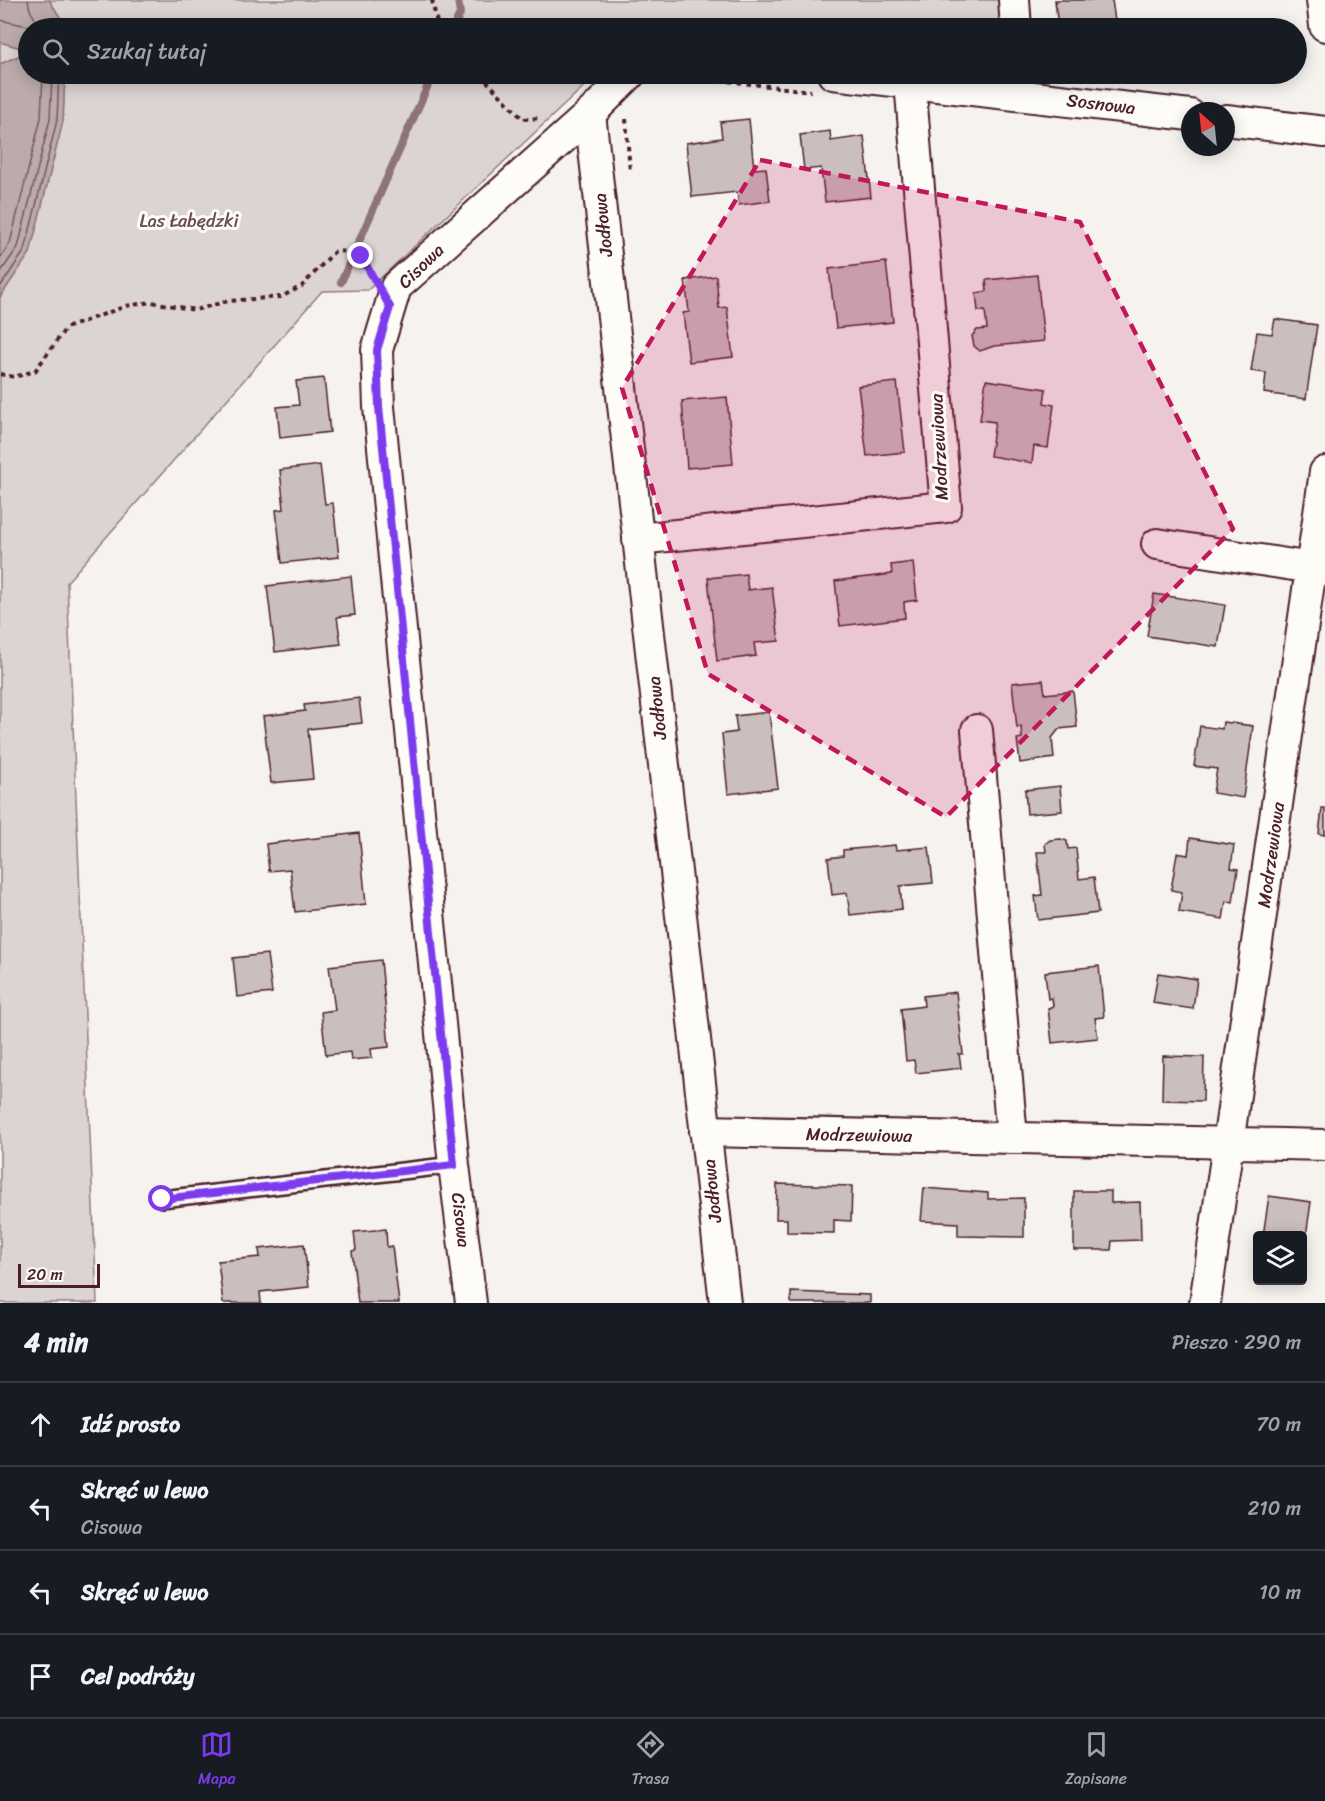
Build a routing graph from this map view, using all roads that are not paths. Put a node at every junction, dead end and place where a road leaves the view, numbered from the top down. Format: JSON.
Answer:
{"nodes":[{"id":1,"x":1014,"y":0,"type":"edge"},
{"id":2,"x":1322,"y":0,"type":"edge"},
{"id":3,"x":1015,"y":18,"type":"edge"},
{"id":4,"x":1325,"y":26,"type":"edge"},
{"id":5,"x":620,"y":84,"type":"edge"},
{"id":6,"x":910,"y":84,"type":"edge"},
{"id":7,"x":1021,"y":84,"type":"edge"},
{"id":8,"x":1181,"y":113,"type":"edge"},
{"id":9,"x":590,"y":114,"type":"junction"},
{"id":10,"x":1235,"y":121,"type":"edge"},
{"id":11,"x":1325,"y":132,"type":"edge"},
{"id":12,"x":1325,"y":472,"type":"edge"},
{"id":13,"x":638,"y":539,"type":"junction"},
{"id":14,"x":1157,"y":544,"type":"dead end"},
{"id":15,"x":1318,"y":569,"type":"edge"},
{"id":16,"x":977,"y":730,"type":"dead end"},
{"id":17,"x":705,"y":1131,"type":"junction"},
{"id":18,"x":1012,"y":1138,"type":"junction"},
{"id":19,"x":1230,"y":1143,"type":"junction"},
{"id":20,"x":1325,"y":1145,"type":"edge"},
{"id":21,"x":454,"y":1165,"type":"junction"},
{"id":22,"x":162,"y":1199,"type":"dead end"},
{"id":23,"x":471,"y":1303,"type":"edge"},
{"id":24,"x":725,"y":1303,"type":"edge"},
{"id":25,"x":1205,"y":1303,"type":"edge"}],
"edges":[{"from":1,"to":3,"type":"street"},
{"from":2,"to":4,"type":"street"},
{"from":5,"to":9,"type":"street"},
{"from":6,"to":13,"type":"street","name":"Modrzewiowa"},
{"from":7,"to":8,"type":"street","name":"Sosnowa"},
{"from":9,"to":13,"type":"street","name":"Jodłowa"},
{"from":9,"to":21,"type":"street","name":"Cisowa"},
{"from":10,"to":11,"type":"street"},
{"from":12,"to":15,"type":"street","name":"Modrzewiowa"},
{"from":13,"to":17,"type":"street","name":"Jodłowa"},
{"from":14,"to":15,"type":"street"},
{"from":15,"to":19,"type":"street","name":"Modrzewiowa"},
{"from":16,"to":18,"type":"street"},
{"from":17,"to":18,"type":"street","name":"Modrzewiowa"},
{"from":17,"to":24,"type":"street","name":"Jodłowa"},
{"from":18,"to":19,"type":"street","name":"Modrzewiowa"},
{"from":19,"to":20,"type":"street","name":"Modrzewiowa"},
{"from":19,"to":25,"type":"street","name":"Modrzewiowa"},
{"from":21,"to":22,"type":"lane"},
{"from":21,"to":23,"type":"street","name":"Cisowa"}]}
